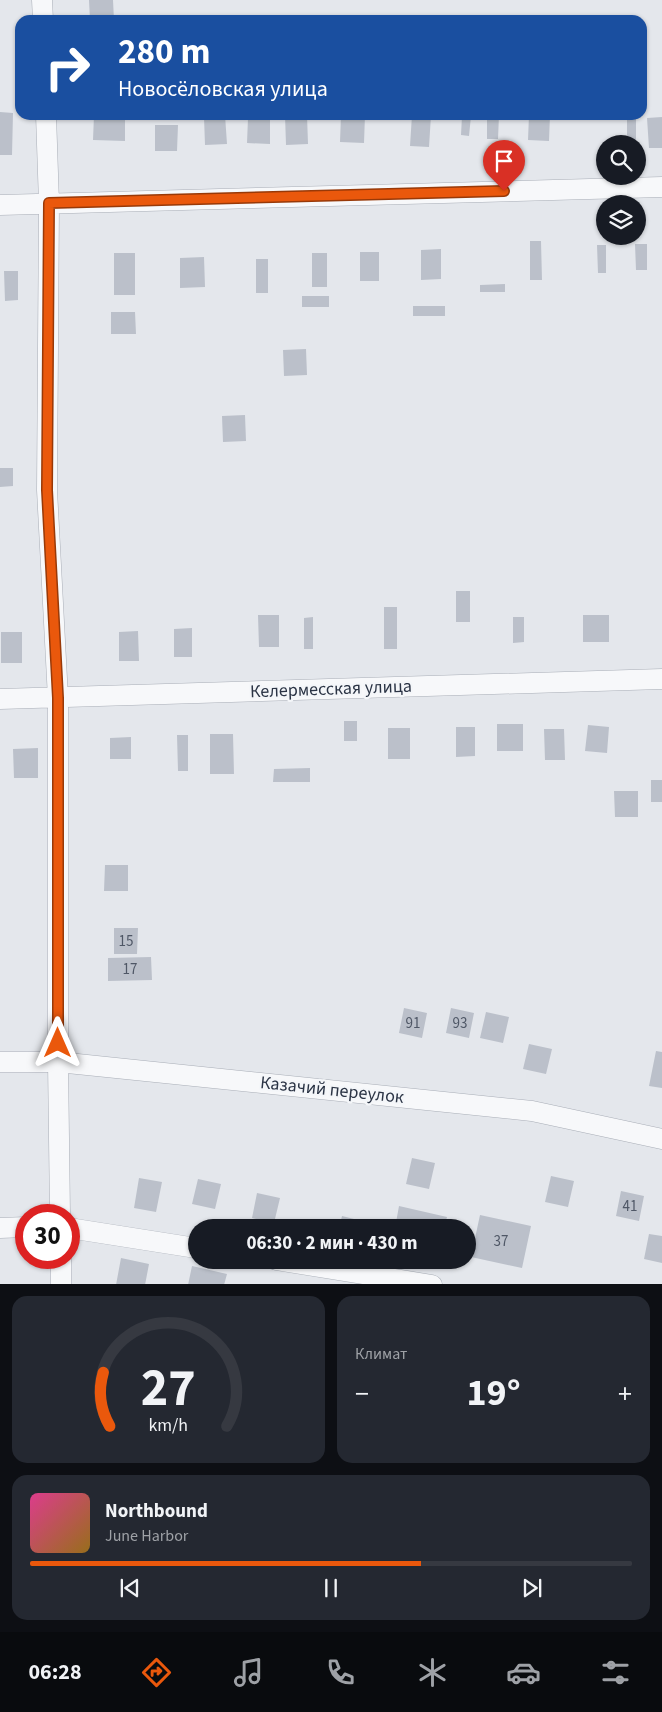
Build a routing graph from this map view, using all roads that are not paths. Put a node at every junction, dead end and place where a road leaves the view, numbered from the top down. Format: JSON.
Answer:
{"nodes":[{"id":1,"x":42,"y":0,"type":"edge"},
{"id":2,"x":43,"y":15,"type":"edge"},
{"id":3,"x":46,"y":120,"type":"edge"},
{"id":4,"x":662,"y":187,"type":"edge"},
{"id":5,"x":49,"y":203,"type":"junction"},
{"id":6,"x":0,"y":205,"type":"edge"},
{"id":7,"x":662,"y":679,"type":"edge"},
{"id":8,"x":58,"y":698,"type":"junction"},
{"id":9,"x":0,"y":699,"type":"edge"},
{"id":10,"x":0,"y":1062,"type":"edge"},
{"id":11,"x":58,"y":1062,"type":"junction"},
{"id":12,"x":662,"y":1139,"type":"edge"},
{"id":13,"x":60,"y":1204,"type":"edge"},
{"id":14,"x":15,"y":1227,"type":"edge"},
{"id":15,"x":0,"y":1228,"type":"edge"},
{"id":16,"x":80,"y":1230,"type":"edge"},
{"id":17,"x":188,"y":1247,"type":"edge"},
{"id":18,"x":61,"y":1269,"type":"edge"},
{"id":19,"x":334,"y":1269,"type":"edge"},
{"id":20,"x":61,"y":1284,"type":"edge"},
{"id":21,"x":432,"y":1284,"type":"edge"}],
"edges":[{"from":1,"to":2,"type":"street"},
{"from":3,"to":5,"type":"street"},
{"from":4,"to":5,"type":"street"},
{"from":5,"to":6,"type":"street"},
{"from":5,"to":8,"type":"street"},
{"from":7,"to":8,"type":"street","name":"Келермесская улица"},
{"from":8,"to":9,"type":"street","name":"Келермесская улица"},
{"from":8,"to":11,"type":"street"},
{"from":10,"to":11,"type":"street","name":"Казачий переулок"},
{"from":11,"to":12,"type":"street","name":"Казачий переулок"},
{"from":11,"to":13,"type":"street"},
{"from":14,"to":15,"type":"street"},
{"from":16,"to":17,"type":"street"},
{"from":18,"to":20,"type":"street"},
{"from":19,"to":21,"type":"street"}]}
